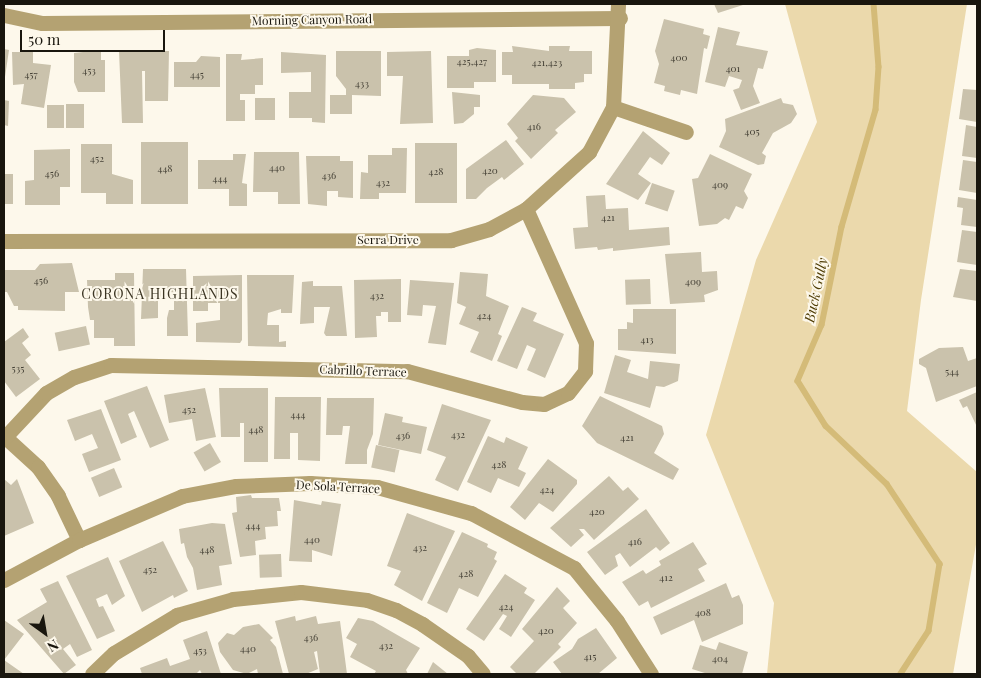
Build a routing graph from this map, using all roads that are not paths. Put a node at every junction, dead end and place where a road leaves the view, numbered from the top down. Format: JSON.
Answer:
{"nodes":[{"id":1,"x":619,"y":11,"type":"edge"},
{"id":2,"x":4,"y":15,"type":"edge"},
{"id":3,"x":613,"y":106,"type":"junction"},
{"id":4,"x":686,"y":132,"type":"dead end"},
{"id":5,"x":526,"y":209,"type":"junction"},
{"id":6,"x":4,"y":241,"type":"edge"},
{"id":7,"x":5,"y":437,"type":"edge"},
{"id":8,"x":79,"y":540,"type":"junction"},
{"id":9,"x":4,"y":580,"type":"edge"},
{"id":10,"x":92,"y":674,"type":"edge"},
{"id":11,"x":483,"y":674,"type":"edge"},
{"id":12,"x":651,"y":674,"type":"edge"}],
"edges":[{"from":1,"to":2,"type":"street","name":"Morning Canyon Road"},
{"from":1,"to":3,"type":"street","name":"Serra Drive"},
{"from":3,"to":4,"type":"street"},
{"from":3,"to":5,"type":"street","name":"Serra Drive"},
{"from":5,"to":6,"type":"street","name":"Serra Drive"},
{"from":5,"to":7,"type":"street","name":"Cabrillo Terrace"},
{"from":7,"to":8,"type":"street"},
{"from":8,"to":9,"type":"street","name":"De Sola Terrace"},
{"from":8,"to":12,"type":"street","name":"De Sola Terrace"},
{"from":10,"to":11,"type":"street"}]}
